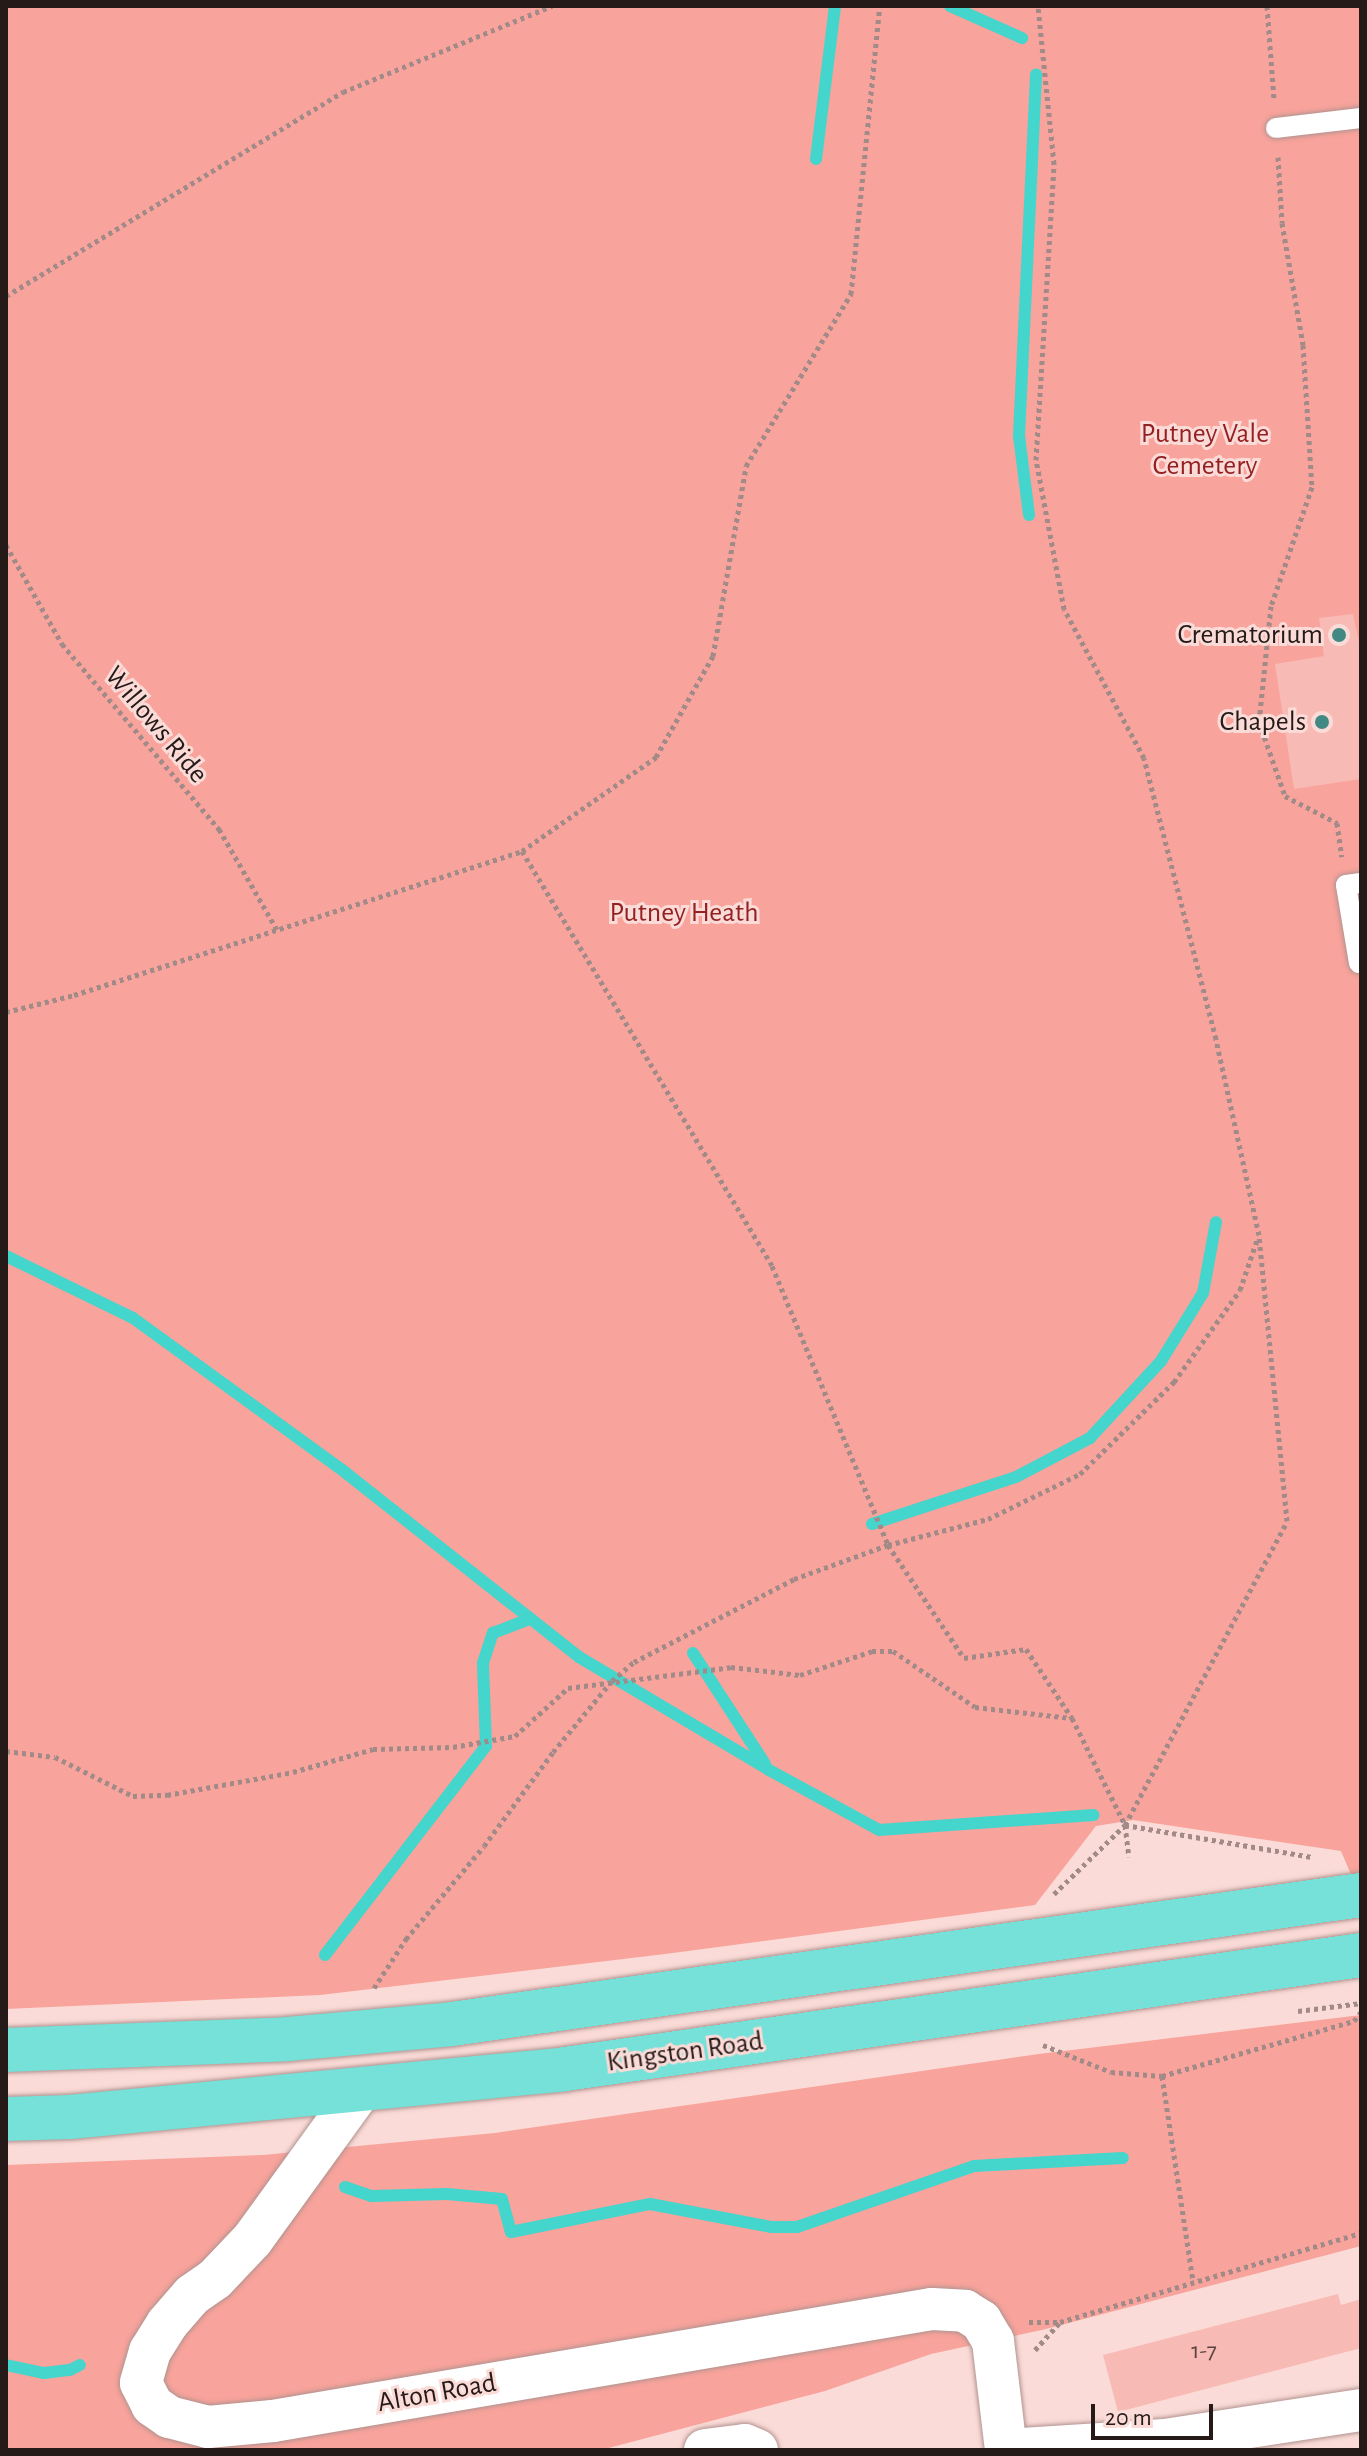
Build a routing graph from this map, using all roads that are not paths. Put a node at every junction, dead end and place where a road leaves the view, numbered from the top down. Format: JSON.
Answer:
{"nodes":[{"id":1,"x":1361,"y":118,"type":"edge"},
{"id":2,"x":1276,"y":128,"type":"road end"},
{"id":3,"x":1353,"y":884,"type":"edge"},
{"id":4,"x":1359,"y":963,"type":"edge"},
{"id":5,"x":1361,"y":1895,"type":"edge"},
{"id":6,"x":1361,"y":1955,"type":"edge"},
{"id":7,"x":6,"y":2050,"type":"edge"},
{"id":8,"x":360,"y":2091,"type":"junction"},
{"id":9,"x":6,"y":2119,"type":"edge"},
{"id":10,"x":1361,"y":2410,"type":"edge"},
{"id":11,"x":705,"y":2450,"type":"edge"},
{"id":12,"x":757,"y":2450,"type":"edge"},
{"id":13,"x":1006,"y":2450,"type":"edge"}],
"edges":[{"from":1,"to":2,"type":"lane"},
{"from":3,"to":4,"type":"lane"},
{"from":5,"to":7,"type":"highway"},
{"from":6,"to":8,"type":"highway","name":"Kingston Road"},
{"from":8,"to":9,"type":"highway","name":"Kingston Road"},
{"from":8,"to":13,"type":"street","name":"Alton Road"},
{"from":10,"to":13,"type":"street"},
{"from":11,"to":12,"type":"street"}]}
